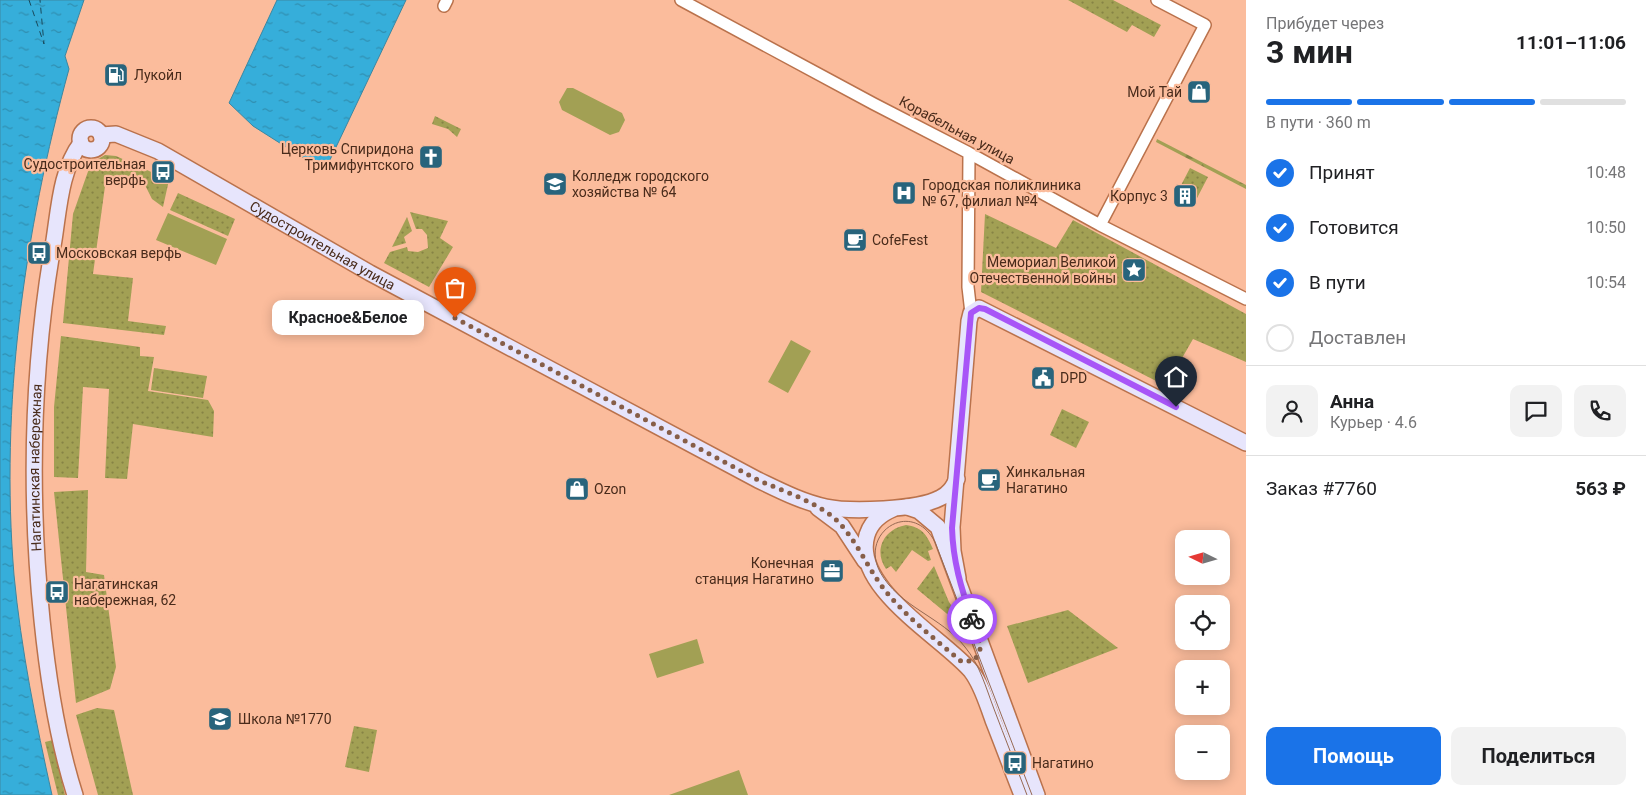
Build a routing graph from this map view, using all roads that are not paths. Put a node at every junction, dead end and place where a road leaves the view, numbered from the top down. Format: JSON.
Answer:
{"nodes":[{"id":1,"x":681,"y":0,"type":"edge"},
{"id":2,"x":1157,"y":0,"type":"edge"},
{"id":3,"x":81,"y":143,"type":"joint"},
{"id":4,"x":969,"y":153,"type":"junction"},
{"id":5,"x":1100,"y":225,"type":"junction"},
{"id":6,"x":1246,"y":299,"type":"edge"},
{"id":7,"x":971,"y":313,"type":"junction"},
{"id":8,"x":1246,"y":443,"type":"edge"},
{"id":9,"x":957,"y":479,"type":"junction"},
{"id":10,"x":810,"y":502,"type":"junction"},
{"id":11,"x":902,"y":507,"type":"junction"},
{"id":12,"x":869,"y":567,"type":"junction"},
{"id":13,"x":958,"y":578,"type":"junction"},
{"id":14,"x":981,"y":647,"type":"junction"},
{"id":15,"x":962,"y":662,"type":"junction"},
{"id":16,"x":75,"y":795,"type":"edge"},
{"id":17,"x":1022,"y":795,"type":"edge"},
{"id":18,"x":1037,"y":795,"type":"edge"}],
"edges":[{"from":1,"to":4,"type":"street","name":"Корабельная улица"},
{"from":2,"to":5,"type":"street"},
{"from":3,"to":10,"type":"street","name":"Судостроительная улица"},
{"from":3,"to":16,"type":"street","name":"Нагатинская набережная"},
{"from":4,"to":5,"type":"street","name":"Корабельная улица"},
{"from":4,"to":7,"type":"street"},
{"from":5,"to":6,"type":"street","name":"Корабельная улица"},
{"from":7,"to":8,"type":"street"},
{"from":7,"to":9,"type":"street"},
{"from":9,"to":11,"type":"street"},
{"from":9,"to":13,"type":"street"},
{"from":10,"to":11,"type":"street"},
{"from":10,"to":12,"type":"street"},
{"from":11,"to":12,"type":"street"},
{"from":11,"to":13,"type":"street"},
{"from":12,"to":15,"type":"street"},
{"from":13,"to":14,"type":"street"},
{"from":14,"to":15,"type":"street"},
{"from":14,"to":18,"type":"street"},
{"from":15,"to":17,"type":"street"}]}
